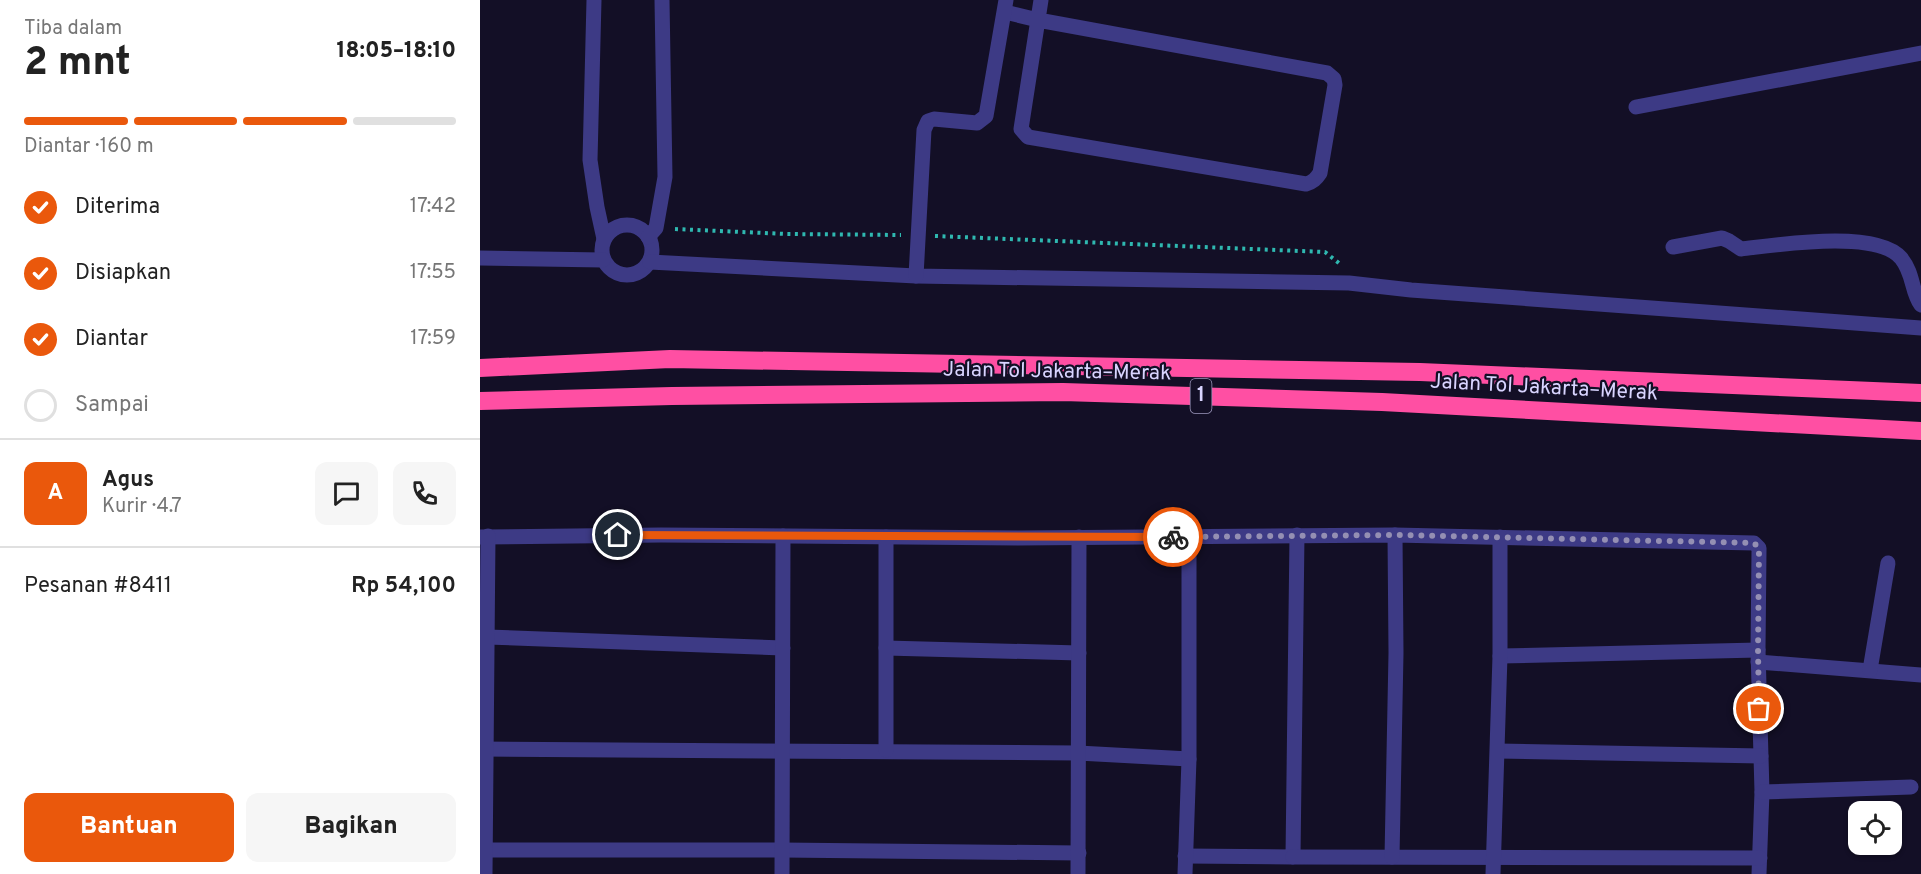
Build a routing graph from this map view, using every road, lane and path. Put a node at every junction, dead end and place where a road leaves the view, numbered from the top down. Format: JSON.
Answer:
{"nodes":[{"id":1,"x":594,"y":0,"type":"edge"},
{"id":2,"x":662,"y":0,"type":"edge"},
{"id":3,"x":1041,"y":0,"type":"edge"},
{"id":4,"x":1005,"y":6,"type":"edge"},
{"id":5,"x":1038,"y":20,"type":"junction"},
{"id":6,"x":1921,"y":53,"type":"edge"},
{"id":7,"x":1636,"y":107,"type":"dead end"},
{"id":8,"x":652,"y":232,"type":"junction"},
{"id":9,"x":917,"y":235,"type":"junction"},
{"id":10,"x":604,"y":238,"type":"junction"},
{"id":11,"x":1673,"y":248,"type":"dead end"},
{"id":12,"x":480,"y":258,"type":"edge"},
{"id":13,"x":603,"y":260,"type":"junction"},
{"id":14,"x":650,"y":262,"type":"junction"},
{"id":15,"x":916,"y":276,"type":"junction"},
{"id":16,"x":1349,"y":283,"type":"junction"},
{"id":17,"x":1921,"y":305,"type":"edge"},
{"id":18,"x":1921,"y":328,"type":"edge"},
{"id":19,"x":480,"y":368,"type":"edge"},
{"id":20,"x":1921,"y":393,"type":"edge"},
{"id":21,"x":480,"y":401,"type":"edge"},
{"id":22,"x":1921,"y":431,"type":"edge"},
{"id":23,"x":1297,"y":535,"type":"junction"},
{"id":24,"x":1395,"y":535,"type":"junction"},
{"id":25,"x":783,"y":536,"type":"junction"},
{"id":26,"x":484,"y":537,"type":"edge"},
{"id":27,"x":886,"y":537,"type":"junction"},
{"id":28,"x":1079,"y":537,"type":"junction"},
{"id":29,"x":1189,"y":537,"type":"junction"},
{"id":30,"x":1500,"y":537,"type":"junction"},
{"id":31,"x":1888,"y":563,"type":"dead end"},
{"id":32,"x":487,"y":637,"type":"junction"},
{"id":33,"x":783,"y":648,"type":"junction"},
{"id":34,"x":886,"y":648,"type":"junction"},
{"id":35,"x":1079,"y":654,"type":"junction"},
{"id":36,"x":1500,"y":656,"type":"junction"},
{"id":37,"x":1758,"y":656,"type":"junction"},
{"id":38,"x":1870,"y":670,"type":"junction"},
{"id":39,"x":1921,"y":675,"type":"edge"},
{"id":40,"x":483,"y":749,"type":"edge"},
{"id":41,"x":886,"y":750,"type":"junction"},
{"id":42,"x":1498,"y":751,"type":"junction"},
{"id":43,"x":782,"y":752,"type":"junction"},
{"id":44,"x":1078,"y":753,"type":"junction"},
{"id":45,"x":1761,"y":756,"type":"junction"},
{"id":46,"x":1190,"y":759,"type":"junction"},
{"id":47,"x":1911,"y":788,"type":"dead end"},
{"id":48,"x":1762,"y":792,"type":"junction"},
{"id":49,"x":485,"y":850,"type":"junction"},
{"id":50,"x":782,"y":850,"type":"junction"},
{"id":51,"x":1079,"y":853,"type":"junction"},
{"id":52,"x":1185,"y":856,"type":"junction"},
{"id":53,"x":1293,"y":857,"type":"junction"},
{"id":54,"x":1392,"y":857,"type":"junction"},
{"id":55,"x":1492,"y":858,"type":"junction"},
{"id":56,"x":1760,"y":858,"type":"junction"},
{"id":57,"x":485,"y":874,"type":"edge"},
{"id":58,"x":782,"y":874,"type":"edge"},
{"id":59,"x":1078,"y":874,"type":"edge"},
{"id":60,"x":1185,"y":874,"type":"edge"},
{"id":61,"x":1493,"y":874,"type":"edge"},
{"id":62,"x":1760,"y":874,"type":"edge"}],
"edges":[{"from":1,"to":10,"type":"street"},
{"from":2,"to":8,"type":"street"},
{"from":3,"to":5,"type":"street"},
{"from":4,"to":5,"type":"street"},
{"from":4,"to":9,"type":"street"},
{"from":5,"to":5,"type":"street"},
{"from":6,"to":7,"type":"street"},
{"from":8,"to":9,"type":"path"},
{"from":8,"to":10,"type":"street"},
{"from":8,"to":14,"type":"street"},
{"from":9,"to":15,"type":"street"},
{"from":9,"to":16,"type":"path"},
{"from":10,"to":13,"type":"street"},
{"from":11,"to":17,"type":"street"},
{"from":12,"to":13,"type":"street"},
{"from":13,"to":14,"type":"street"},
{"from":14,"to":15,"type":"street"},
{"from":15,"to":16,"type":"street"},
{"from":16,"to":18,"type":"street"},
{"from":19,"to":20,"type":"highway","name":"Jalan Tol Jakarta–Merak","number":"1"},
{"from":21,"to":22,"type":"highway","name":"Jalan Tol Jakarta–Merak","number":"1"},
{"from":23,"to":24,"type":"street"},
{"from":23,"to":29,"type":"street"},
{"from":23,"to":53,"type":"street"},
{"from":24,"to":30,"type":"street"},
{"from":24,"to":54,"type":"street"},
{"from":25,"to":26,"type":"street"},
{"from":25,"to":27,"type":"street"},
{"from":25,"to":33,"type":"street"},
{"from":26,"to":32,"type":"street"},
{"from":27,"to":28,"type":"street"},
{"from":27,"to":34,"type":"street"},
{"from":28,"to":29,"type":"street"},
{"from":28,"to":35,"type":"street"},
{"from":29,"to":46,"type":"street"},
{"from":30,"to":36,"type":"street"},
{"from":30,"to":37,"type":"street"},
{"from":31,"to":38,"type":"street"},
{"from":32,"to":33,"type":"street"},
{"from":32,"to":40,"type":"street"},
{"from":33,"to":43,"type":"street"},
{"from":34,"to":35,"type":"street"},
{"from":34,"to":41,"type":"street"},
{"from":35,"to":44,"type":"street"},
{"from":36,"to":37,"type":"street"},
{"from":36,"to":42,"type":"street"},
{"from":37,"to":38,"type":"street"},
{"from":37,"to":45,"type":"street"},
{"from":38,"to":39,"type":"street"},
{"from":40,"to":43,"type":"street"},
{"from":40,"to":49,"type":"street"},
{"from":41,"to":43,"type":"street"},
{"from":41,"to":44,"type":"street"},
{"from":42,"to":45,"type":"street"},
{"from":42,"to":55,"type":"street"},
{"from":43,"to":50,"type":"street"},
{"from":44,"to":46,"type":"street"},
{"from":44,"to":51,"type":"street"},
{"from":45,"to":48,"type":"street"},
{"from":46,"to":52,"type":"street"},
{"from":47,"to":48,"type":"street"},
{"from":48,"to":56,"type":"street"},
{"from":49,"to":50,"type":"street"},
{"from":49,"to":57,"type":"street"},
{"from":50,"to":51,"type":"street"},
{"from":50,"to":58,"type":"street"},
{"from":51,"to":59,"type":"street"},
{"from":52,"to":53,"type":"street"},
{"from":52,"to":60,"type":"street"},
{"from":53,"to":54,"type":"street"},
{"from":54,"to":55,"type":"street"},
{"from":55,"to":56,"type":"street"},
{"from":55,"to":61,"type":"street"},
{"from":56,"to":62,"type":"street"}]}
